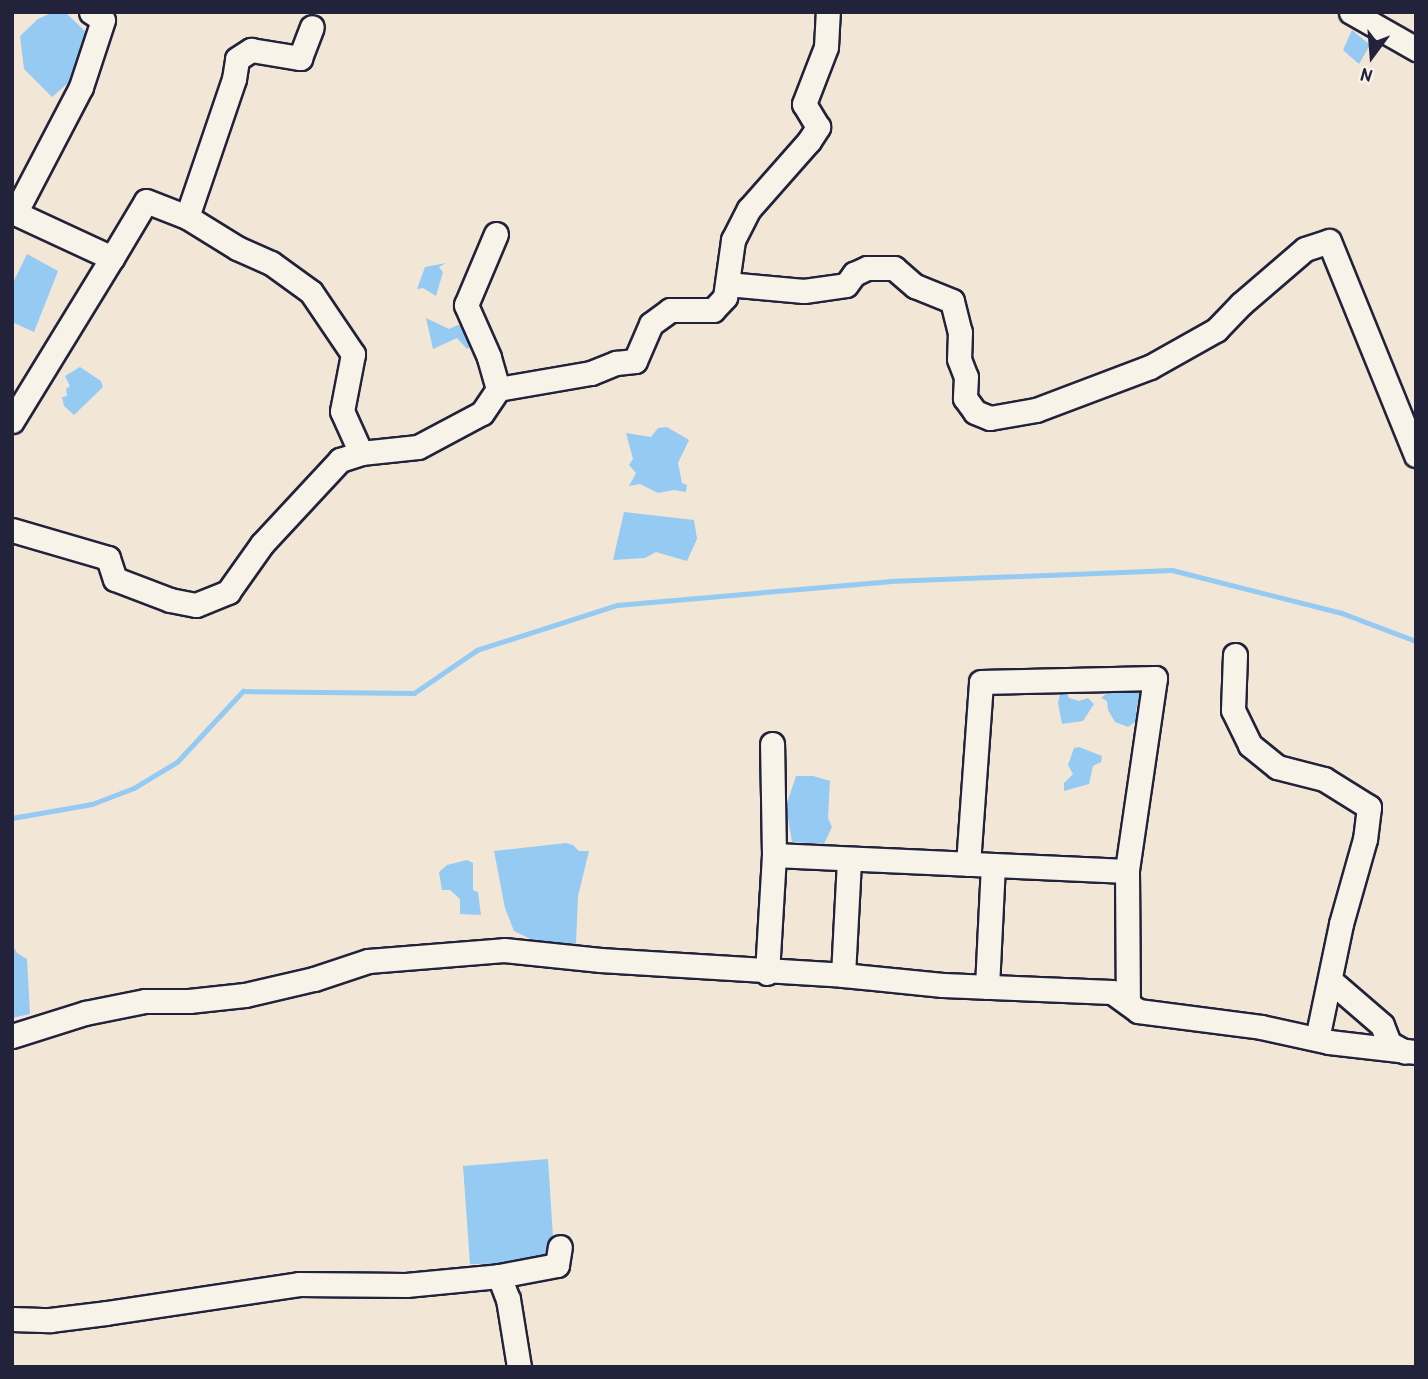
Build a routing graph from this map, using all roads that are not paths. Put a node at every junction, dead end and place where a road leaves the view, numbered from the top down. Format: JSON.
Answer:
{"nodes":[{"id":1,"x":91,"y":12,"type":"edge"},
{"id":2,"x":828,"y":12,"type":"edge"},
{"id":3,"x":1351,"y":12,"type":"edge"},
{"id":4,"x":312,"y":27,"type":"dead end"},
{"id":5,"x":1416,"y":50,"type":"edge"},
{"id":6,"x":187,"y":217,"type":"junction"},
{"id":7,"x":496,"y":234,"type":"dead end"},
{"id":8,"x":112,"y":258,"type":"junction"},
{"id":9,"x":727,"y":284,"type":"junction"},
{"id":10,"x":498,"y":389,"type":"junction"},
{"id":11,"x":12,"y":421,"type":"edge"},
{"id":12,"x":360,"y":453,"type":"junction"},
{"id":13,"x":1416,"y":455,"type":"edge"},
{"id":14,"x":12,"y":530,"type":"edge"},
{"id":15,"x":1235,"y":655,"type":"dead end"},
{"id":16,"x":772,"y":744,"type":"dead end"},
{"id":17,"x":774,"y":855,"type":"junction"},
{"id":18,"x":849,"y":861,"type":"junction"},
{"id":19,"x":968,"y":864,"type":"junction"},
{"id":20,"x":993,"y":865,"type":"junction"},
{"id":21,"x":1126,"y":871,"type":"junction"},
{"id":22,"x":767,"y":973,"type":"junction"},
{"id":23,"x":843,"y":975,"type":"junction"},
{"id":24,"x":1331,"y":981,"type":"junction"},
{"id":25,"x":987,"y":987,"type":"junction"},
{"id":26,"x":1128,"y":1003,"type":"junction"},
{"id":27,"x":12,"y":1036,"type":"edge"},
{"id":28,"x":1317,"y":1039,"type":"junction"},
{"id":29,"x":1412,"y":1056,"type":"edge"},
{"id":30,"x":559,"y":1247,"type":"dead end"},
{"id":31,"x":499,"y":1276,"type":"junction"},
{"id":32,"x":12,"y":1319,"type":"edge"},
{"id":33,"x":519,"y":1367,"type":"edge"}],
"edges":[{"from":1,"to":8,"type":"street"},
{"from":2,"to":9,"type":"street"},
{"from":3,"to":5,"type":"street"},
{"from":4,"to":6,"type":"street"},
{"from":6,"to":8,"type":"street"},
{"from":6,"to":12,"type":"street"},
{"from":7,"to":10,"type":"street"},
{"from":8,"to":11,"type":"street"},
{"from":9,"to":10,"type":"street"},
{"from":9,"to":13,"type":"street"},
{"from":10,"to":12,"type":"street"},
{"from":12,"to":14,"type":"street"},
{"from":15,"to":24,"type":"street"},
{"from":16,"to":17,"type":"street"},
{"from":17,"to":18,"type":"street"},
{"from":17,"to":22,"type":"street"},
{"from":18,"to":19,"type":"street"},
{"from":18,"to":23,"type":"street"},
{"from":19,"to":20,"type":"street"},
{"from":19,"to":21,"type":"street"},
{"from":20,"to":21,"type":"street"},
{"from":20,"to":25,"type":"street"},
{"from":21,"to":26,"type":"street"},
{"from":22,"to":23,"type":"street"},
{"from":22,"to":27,"type":"street"},
{"from":23,"to":25,"type":"street"},
{"from":24,"to":28,"type":"street"},
{"from":24,"to":29,"type":"street"},
{"from":25,"to":26,"type":"street"},
{"from":26,"to":28,"type":"street"},
{"from":28,"to":29,"type":"street"},
{"from":30,"to":31,"type":"street"},
{"from":31,"to":32,"type":"street"},
{"from":31,"to":33,"type":"street"}]}
